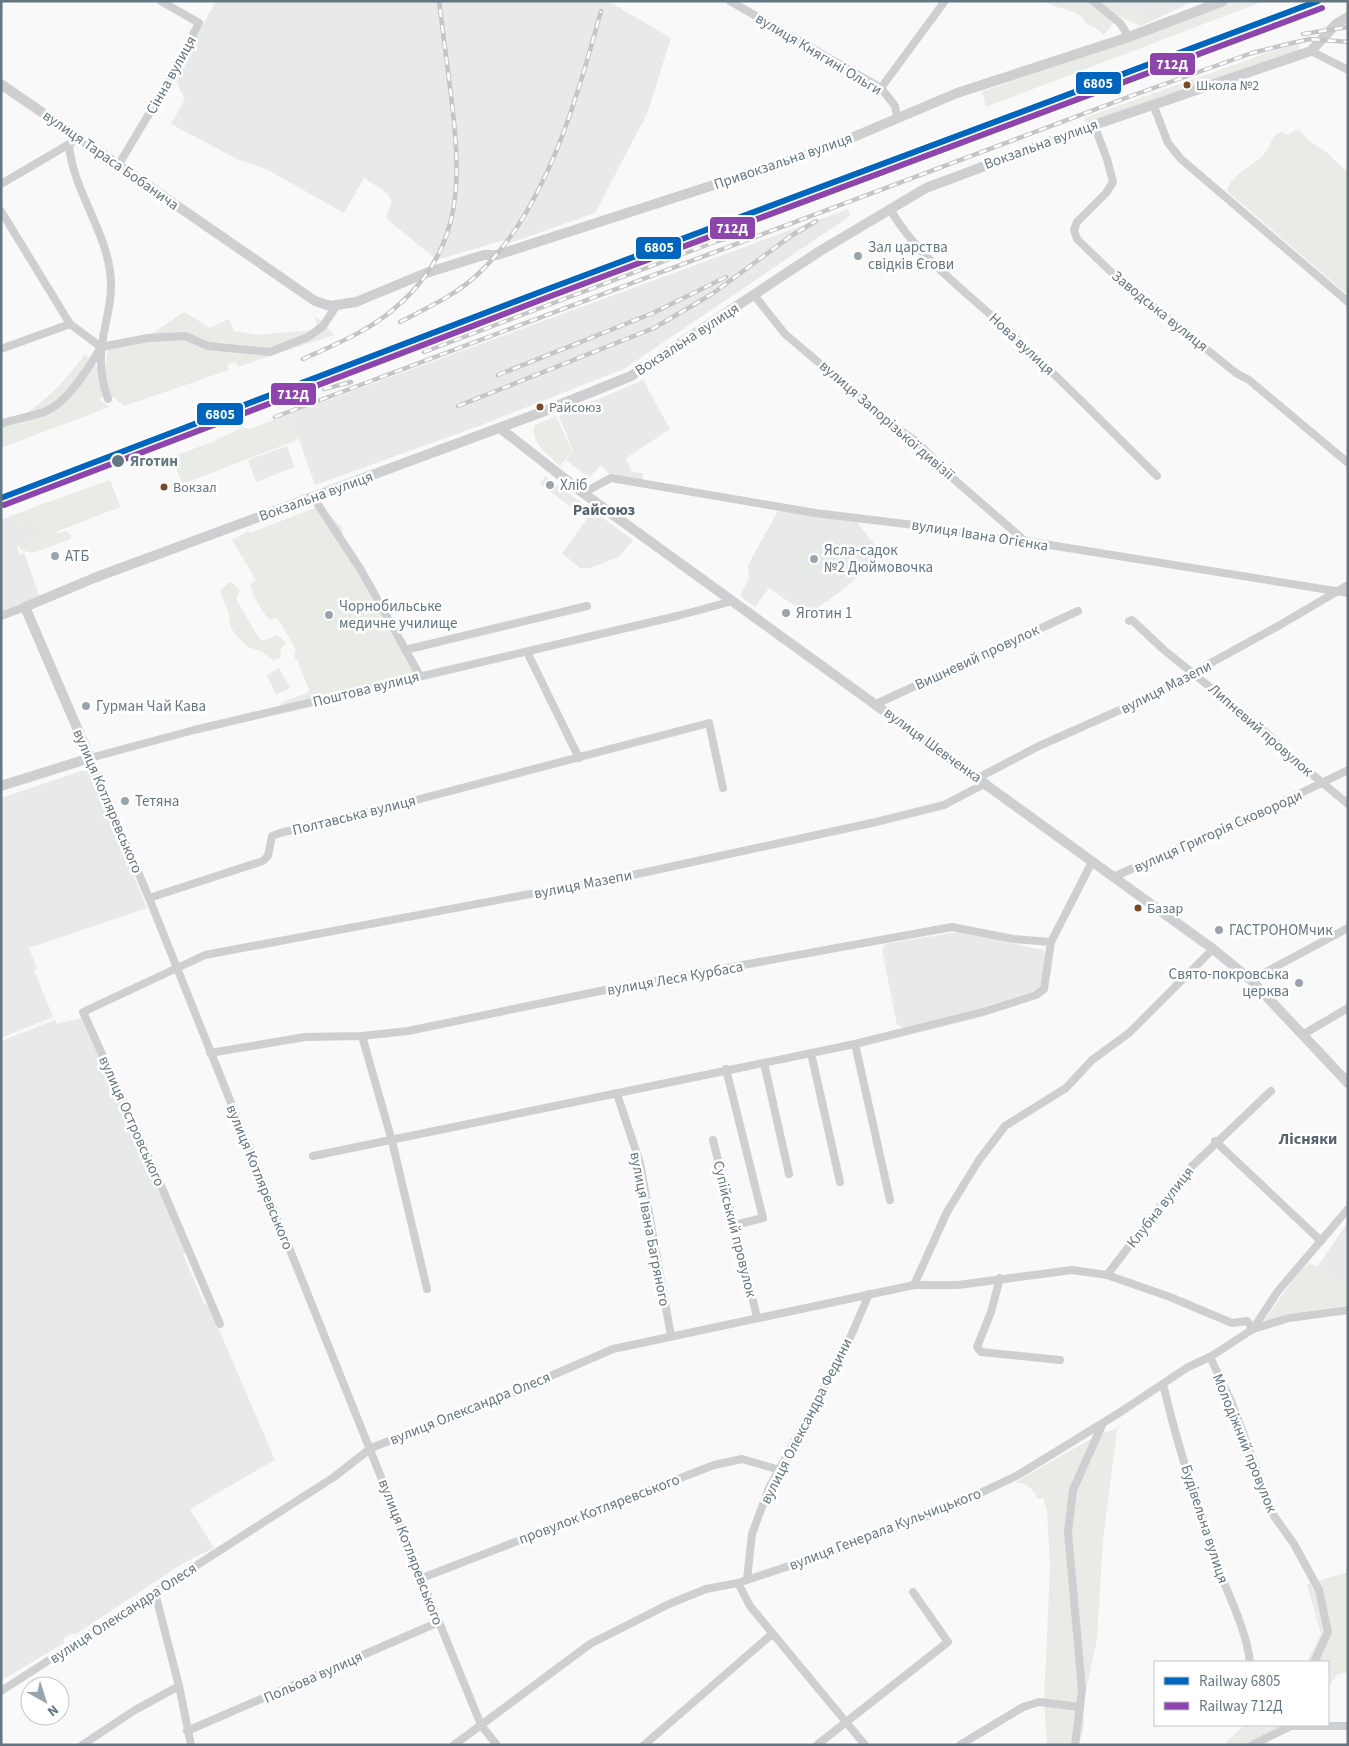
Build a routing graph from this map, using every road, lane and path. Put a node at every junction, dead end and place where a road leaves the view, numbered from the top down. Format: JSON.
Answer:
{"nodes":[{"id":1,"x":161,"y":1,"type":"edge"},
{"id":2,"x":945,"y":1,"type":"edge"},
{"id":3,"x":1093,"y":1,"type":"edge"},
{"id":4,"x":1223,"y":1,"type":"edge"},
{"id":5,"x":735,"y":3,"type":"edge"},
{"id":6,"x":1348,"y":17,"type":"edge"},
{"id":7,"x":1129,"y":37,"type":"junction"},
{"id":8,"x":1311,"y":51,"type":"junction"},
{"id":9,"x":1348,"y":70,"type":"edge"},
{"id":10,"x":1,"y":84,"type":"edge"},
{"id":11,"x":881,"y":88,"type":"junction"},
{"id":12,"x":1153,"y":104,"type":"junction"},
{"id":13,"x":897,"y":116,"type":"junction"},
{"id":14,"x":1094,"y":125,"type":"junction"},
{"id":15,"x":76,"y":134,"type":"junction"},
{"id":16,"x":70,"y":145,"type":"junction"},
{"id":17,"x":119,"y":164,"type":"junction"},
{"id":18,"x":1,"y":184,"type":"edge"},
{"id":19,"x":890,"y":209,"type":"junction"},
{"id":20,"x":1,"y":211,"type":"edge"},
{"id":21,"x":221,"y":236,"type":"joint"},
{"id":22,"x":754,"y":296,"type":"junction"},
{"id":23,"x":1348,"y":302,"type":"edge"},
{"id":24,"x":337,"y":305,"type":"junction"},
{"id":25,"x":70,"y":324,"type":"junction"},
{"id":26,"x":102,"y":347,"type":"junction"},
{"id":27,"x":1,"y":349,"type":"edge"},
{"id":28,"x":108,"y":399,"type":"dead end"},
{"id":29,"x":1,"y":424,"type":"edge"},
{"id":30,"x":500,"y":428,"type":"junction"},
{"id":31,"x":1348,"y":464,"type":"edge"},
{"id":32,"x":1157,"y":476,"type":"dead end"},
{"id":33,"x":583,"y":493,"type":"junction"},
{"id":34,"x":312,"y":497,"type":"junction"},
{"id":35,"x":1025,"y":540,"type":"junction"},
{"id":36,"x":1348,"y":585,"type":"edge"},
{"id":37,"x":1338,"y":591,"type":"junction"},
{"id":38,"x":1348,"y":593,"type":"edge"},
{"id":39,"x":733,"y":601,"type":"junction"},
{"id":40,"x":587,"y":606,"type":"dead end"},
{"id":41,"x":25,"y":607,"type":"junction"},
{"id":42,"x":1078,"y":611,"type":"dead end"},
{"id":43,"x":1,"y":616,"type":"edge"},
{"id":44,"x":1128,"y":620,"type":"dead end"},
{"id":45,"x":405,"y":650,"type":"junction"},
{"id":46,"x":527,"y":652,"type":"junction"},
{"id":47,"x":1194,"y":673,"type":"junction"},
{"id":48,"x":420,"y":676,"type":"junction"},
{"id":49,"x":876,"y":704,"type":"junction"},
{"id":50,"x":90,"y":758,"type":"junction"},
{"id":51,"x":579,"y":758,"type":"junction"},
{"id":52,"x":1348,"y":770,"type":"edge"},
{"id":53,"x":982,"y":780,"type":"junction"},
{"id":54,"x":1324,"y":783,"type":"junction"},
{"id":55,"x":1,"y":786,"type":"edge"},
{"id":56,"x":724,"y":788,"type":"dead end"},
{"id":57,"x":1348,"y":804,"type":"edge"},
{"id":58,"x":1092,"y":862,"type":"junction"},
{"id":59,"x":1113,"y":877,"type":"junction"},
{"id":60,"x":149,"y":898,"type":"junction"},
{"id":61,"x":1348,"y":928,"type":"edge"},
{"id":62,"x":1051,"y":942,"type":"junction"},
{"id":63,"x":1213,"y":949,"type":"junction"},
{"id":64,"x":176,"y":968,"type":"junction"},
{"id":65,"x":1251,"y":980,"type":"junction"},
{"id":66,"x":1348,"y":1008,"type":"edge"},
{"id":67,"x":1302,"y":1035,"type":"junction"},
{"id":68,"x":362,"y":1036,"type":"junction"},
{"id":69,"x":856,"y":1044,"type":"junction"},
{"id":70,"x":210,"y":1053,"type":"junction"},
{"id":71,"x":811,"y":1053,"type":"junction"},
{"id":72,"x":764,"y":1063,"type":"junction"},
{"id":73,"x":726,"y":1069,"type":"junction"},
{"id":74,"x":1348,"y":1082,"type":"edge"},
{"id":75,"x":1271,"y":1091,"type":"dead end"},
{"id":76,"x":616,"y":1094,"type":"junction"},
{"id":77,"x":713,"y":1140,"type":"dead end"},
{"id":78,"x":392,"y":1141,"type":"junction"},
{"id":79,"x":1215,"y":1142,"type":"junction"},
{"id":80,"x":313,"y":1156,"type":"dead end"},
{"id":81,"x":790,"y":1174,"type":"dead end"},
{"id":82,"x":840,"y":1182,"type":"dead end"},
{"id":83,"x":890,"y":1200,"type":"dead end"},
{"id":84,"x":1348,"y":1210,"type":"edge"},
{"id":85,"x":734,"y":1225,"type":"junction"},
{"id":86,"x":1321,"y":1242,"type":"junction"},
{"id":87,"x":1107,"y":1275,"type":"junction"},
{"id":88,"x":1000,"y":1278,"type":"junction"},
{"id":89,"x":914,"y":1284,"type":"junction"},
{"id":90,"x":427,"y":1289,"type":"dead end"},
{"id":91,"x":869,"y":1294,"type":"junction"},
{"id":92,"x":1348,"y":1310,"type":"edge"},
{"id":93,"x":757,"y":1317,"type":"junction"},
{"id":94,"x":220,"y":1324,"type":"dead end"},
{"id":95,"x":1253,"y":1329,"type":"junction"},
{"id":96,"x":671,"y":1336,"type":"junction"},
{"id":97,"x":1210,"y":1357,"type":"junction"},
{"id":98,"x":1060,"y":1360,"type":"dead end"},
{"id":99,"x":1163,"y":1384,"type":"junction"},
{"id":100,"x":1102,"y":1424,"type":"junction"},
{"id":101,"x":370,"y":1448,"type":"junction"},
{"id":102,"x":780,"y":1470,"type":"junction"},
{"id":103,"x":422,"y":1578,"type":"junction"},
{"id":104,"x":747,"y":1579,"type":"junction"},
{"id":105,"x":738,"y":1583,"type":"junction"},
{"id":106,"x":913,"y":1592,"type":"dead end"},
{"id":107,"x":155,"y":1593,"type":"junction"},
{"id":108,"x":439,"y":1622,"type":"junction"},
{"id":109,"x":772,"y":1634,"type":"junction"},
{"id":110,"x":1250,"y":1661,"type":"edge"},
{"id":111,"x":1314,"y":1661,"type":"edge"},
{"id":112,"x":179,"y":1686,"type":"junction"},
{"id":113,"x":1,"y":1691,"type":"edge"},
{"id":114,"x":1080,"y":1707,"type":"junction"},
{"id":115,"x":845,"y":1724,"type":"junction"},
{"id":116,"x":481,"y":1725,"type":"junction"},
{"id":117,"x":1289,"y":1726,"type":"edge"},
{"id":118,"x":1314,"y":1726,"type":"edge"},
{"id":119,"x":1348,"y":1726,"type":"edge"},
{"id":120,"x":187,"y":1731,"type":"junction"},
{"id":121,"x":82,"y":1745,"type":"edge"},
{"id":122,"x":191,"y":1745,"type":"edge"},
{"id":123,"x":454,"y":1745,"type":"edge"},
{"id":124,"x":497,"y":1745,"type":"edge"},
{"id":125,"x":644,"y":1745,"type":"edge"},
{"id":126,"x":817,"y":1745,"type":"edge"},
{"id":127,"x":865,"y":1745,"type":"edge"},
{"id":128,"x":960,"y":1745,"type":"edge"},
{"id":129,"x":1075,"y":1745,"type":"edge"},
{"id":130,"x":1252,"y":1745,"type":"edge"}],
"edges":[{"from":1,"to":17,"type":"street","name":"Сінна вулиця"},
{"from":2,"to":11,"type":"street"},
{"from":3,"to":7,"type":"street"},
{"from":4,"to":7,"type":"street","name":"Привокзальна вулиця"},
{"from":5,"to":11,"type":"street","name":"вулиця Княгині Ольги"},
{"from":6,"to":8,"type":"street","name":"Вокзальна вулиця"},
{"from":7,"to":13,"type":"street","name":"Привокзальна вулиця"},
{"from":8,"to":9,"type":"street"},
{"from":8,"to":12,"type":"street","name":"Вокзальна вулиця"},
{"from":10,"to":15,"type":"street","name":"вулиця Тараса Бобанича"},
{"from":11,"to":13,"type":"street","name":"вулиця Княгині Ольги"},
{"from":12,"to":14,"type":"street","name":"Вокзальна вулиця"},
{"from":12,"to":23,"type":"street"},
{"from":13,"to":24,"type":"street","name":"Привокзальна вулиця"},
{"from":14,"to":19,"type":"street","name":"Вокзальна вулиця"},
{"from":14,"to":31,"type":"street","name":"Заводська вулиця"},
{"from":15,"to":16,"type":"street"},
{"from":15,"to":17,"type":"street","name":"вулиця Тараса Бобанича"},
{"from":16,"to":18,"type":"street"},
{"from":16,"to":26,"type":"street"},
{"from":17,"to":21,"type":"street","name":"вулиця Тараса Бобанича"},
{"from":19,"to":22,"type":"street","name":"Вокзальна вулиця"},
{"from":19,"to":32,"type":"street","name":"Нова вулиця"},
{"from":20,"to":25,"type":"street"},
{"from":21,"to":24,"type":"street","name":"Привокзальна вулиця"},
{"from":22,"to":30,"type":"street","name":"Вокзальна вулиця"},
{"from":22,"to":35,"type":"street","name":"вулиця Запорізької дивізії"},
{"from":24,"to":26,"type":"street"},
{"from":25,"to":26,"type":"street"},
{"from":25,"to":27,"type":"street"},
{"from":26,"to":28,"type":"street"},
{"from":26,"to":29,"type":"street"},
{"from":30,"to":33,"type":"street","name":"вулиця Шевченка"},
{"from":30,"to":34,"type":"street","name":"Вокзальна вулиця"},
{"from":33,"to":35,"type":"street","name":"вулиця Івана Огієнка"},
{"from":33,"to":39,"type":"street","name":"вулиця Шевченка"},
{"from":34,"to":41,"type":"street","name":"Вокзальна вулиця"},
{"from":34,"to":45,"type":"street"},
{"from":35,"to":37,"type":"street","name":"вулиця Івана Огієнка"},
{"from":36,"to":37,"type":"street","name":"вулиця Мазепи"},
{"from":37,"to":38,"type":"street","name":"вулиця Івана Огієнка"},
{"from":37,"to":47,"type":"street","name":"вулиця Мазепи"},
{"from":39,"to":46,"type":"street","name":"Поштова вулиця"},
{"from":39,"to":49,"type":"street","name":"вулиця Шевченка"},
{"from":40,"to":45,"type":"street"},
{"from":41,"to":43,"type":"street","name":"Вокзальна вулиця"},
{"from":41,"to":50,"type":"street","name":"вулиця Котляревського"},
{"from":42,"to":49,"type":"street","name":"Вишневий провулок"},
{"from":44,"to":47,"type":"street","name":"Липневий провулок"},
{"from":45,"to":48,"type":"street"},
{"from":46,"to":48,"type":"street","name":"Поштова вулиця"},
{"from":46,"to":51,"type":"street"},
{"from":47,"to":53,"type":"street","name":"вулиця Мазепи"},
{"from":47,"to":54,"type":"street","name":"Липневий провулок"},
{"from":48,"to":50,"type":"street","name":"Поштова вулиця"},
{"from":49,"to":53,"type":"street","name":"вулиця Шевченка"},
{"from":50,"to":55,"type":"street","name":"Поштова вулиця"},
{"from":50,"to":60,"type":"street","name":"вулиця Котляревського"},
{"from":51,"to":56,"type":"street","name":"Полтавська вулиця"},
{"from":51,"to":60,"type":"street","name":"Полтавська вулиця"},
{"from":52,"to":54,"type":"street","name":"вулиця Григорія Сковороди"},
{"from":53,"to":58,"type":"street","name":"вулиця Шевченка"},
{"from":53,"to":64,"type":"street","name":"вулиця Мазепи"},
{"from":54,"to":57,"type":"street","name":"Липневий провулок"},
{"from":54,"to":59,"type":"street","name":"вулиця Григорія Сковороди"},
{"from":58,"to":59,"type":"street","name":"вулиця Шевченка"},
{"from":58,"to":62,"type":"street"},
{"from":59,"to":63,"type":"street","name":"вулиця Шевченка"},
{"from":60,"to":64,"type":"street","name":"вулиця Котляревського"},
{"from":61,"to":65,"type":"street"},
{"from":62,"to":68,"type":"street","name":"вулиця Леся Курбаса"},
{"from":62,"to":69,"type":"street"},
{"from":63,"to":65,"type":"street","name":"вулиця Шевченка"},
{"from":63,"to":89,"type":"street"},
{"from":64,"to":70,"type":"street","name":"вулиця Котляревського"},
{"from":64,"to":94,"type":"street","name":"вулиця Островського"},
{"from":65,"to":67,"type":"street","name":"вулиця Шевченка"},
{"from":66,"to":67,"type":"street"},
{"from":67,"to":74,"type":"street","name":"вулиця Шевченка"},
{"from":68,"to":70,"type":"street","name":"вулиця Леся Курбаса"},
{"from":68,"to":78,"type":"street"},
{"from":69,"to":71,"type":"street"},
{"from":69,"to":83,"type":"street"},
{"from":70,"to":101,"type":"street","name":"вулиця Котляревського"},
{"from":71,"to":72,"type":"street"},
{"from":71,"to":82,"type":"street"},
{"from":72,"to":73,"type":"street"},
{"from":72,"to":81,"type":"street"},
{"from":73,"to":76,"type":"street"},
{"from":73,"to":85,"type":"street"},
{"from":75,"to":79,"type":"street","name":"Клубна вулиця"},
{"from":76,"to":78,"type":"street"},
{"from":76,"to":96,"type":"street","name":"вулиця Івана Багряного"},
{"from":77,"to":85,"type":"street","name":"Супійський провулок"},
{"from":78,"to":80,"type":"street"},
{"from":78,"to":90,"type":"street"},
{"from":79,"to":86,"type":"street"},
{"from":79,"to":87,"type":"street","name":"Клубна вулиця"},
{"from":84,"to":86,"type":"street"},
{"from":85,"to":93,"type":"street","name":"Супійський провулок"},
{"from":86,"to":95,"type":"street"},
{"from":87,"to":88,"type":"street","name":"вулиця Олександра Олеся"},
{"from":87,"to":95,"type":"street","name":"вулиця Олександра Олеся"},
{"from":88,"to":89,"type":"street","name":"вулиця Олександра Олеся"},
{"from":88,"to":98,"type":"street"},
{"from":89,"to":91,"type":"street","name":"вулиця Олександра Олеся"},
{"from":91,"to":93,"type":"street","name":"вулиця Олександра Олеся"},
{"from":91,"to":102,"type":"street","name":"вулиця Олександра Федини"},
{"from":92,"to":95,"type":"street","name":"вулиця Генерала Кульчицького"},
{"from":93,"to":96,"type":"street","name":"вулиця Олександра Олеся"},
{"from":95,"to":97,"type":"street","name":"вулиця Генерала Кульчицького"},
{"from":96,"to":101,"type":"street","name":"вулиця Олександра Олеся"},
{"from":97,"to":99,"type":"street","name":"вулиця Генерала Кульчицького"},
{"from":97,"to":111,"type":"street","name":"Молодіжний провулок"},
{"from":99,"to":100,"type":"street","name":"вулиця Генерала Кульчицького"},
{"from":99,"to":110,"type":"street","name":"Будівельна вулиця"},
{"from":100,"to":104,"type":"street","name":"вулиця Генерала Кульчицького"},
{"from":100,"to":114,"type":"street"},
{"from":101,"to":103,"type":"street","name":"вулиця Котляревського"},
{"from":101,"to":107,"type":"street","name":"вулиця Олександра Олеся"},
{"from":102,"to":103,"type":"street","name":"провулок Котляревського"},
{"from":102,"to":104,"type":"street","name":"вулиця Олександра Федини"},
{"from":103,"to":108,"type":"street","name":"вулиця Котляревського"},
{"from":104,"to":105,"type":"street","name":"вулиця Генерала Кульчицького"},
{"from":105,"to":109,"type":"street"},
{"from":105,"to":116,"type":"street","name":"вулиця Генерала Кульчицького"},
{"from":106,"to":115,"type":"street"},
{"from":107,"to":112,"type":"street"},
{"from":107,"to":113,"type":"street","name":"вулиця Олександра Олеся"},
{"from":108,"to":116,"type":"street","name":"вулиця Котляревського"},
{"from":108,"to":120,"type":"street","name":"Польова вулиця"},
{"from":109,"to":115,"type":"street"},
{"from":109,"to":125,"type":"street"},
{"from":112,"to":120,"type":"street"},
{"from":112,"to":121,"type":"street"},
{"from":114,"to":128,"type":"street"},
{"from":114,"to":129,"type":"street"},
{"from":115,"to":126,"type":"street"},
{"from":115,"to":127,"type":"street"},
{"from":116,"to":123,"type":"street","name":"вулиця Генерала Кульчицького"},
{"from":116,"to":124,"type":"street","name":"вулиця Котляревського"},
{"from":117,"to":130,"type":"street"},
{"from":118,"to":119,"type":"street"},
{"from":120,"to":122,"type":"street"}]}
